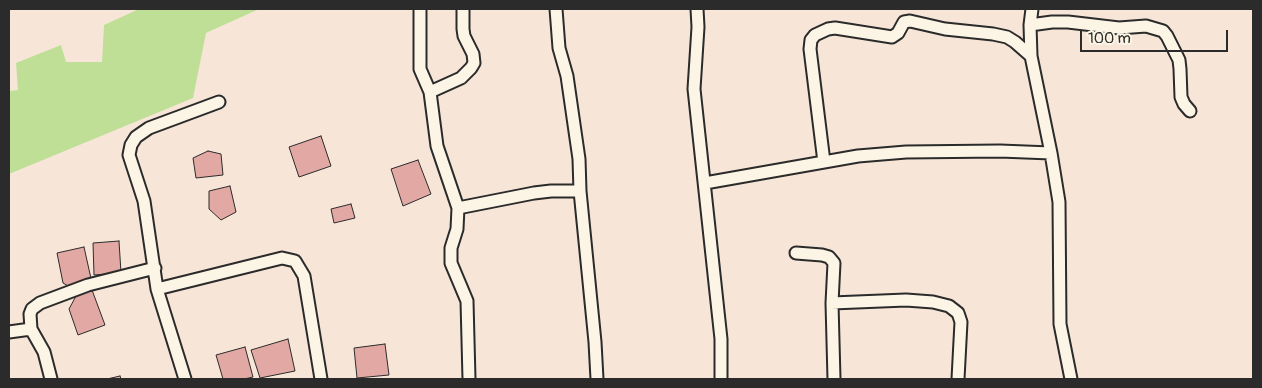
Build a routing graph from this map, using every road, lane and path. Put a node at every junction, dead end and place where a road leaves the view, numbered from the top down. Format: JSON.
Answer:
{"nodes":[{"id":1,"x":420,"y":9,"type":"edge"},
{"id":2,"x":463,"y":9,"type":"edge"},
{"id":3,"x":556,"y":9,"type":"edge"},
{"id":4,"x":697,"y":9,"type":"edge"},
{"id":5,"x":1032,"y":9,"type":"edge"},
{"id":6,"x":1030,"y":25,"type":"junction"},
{"id":7,"x":1031,"y":56,"type":"junction"},
{"id":8,"x":430,"y":92,"type":"junction"},
{"id":9,"x":219,"y":102,"type":"dead end"},
{"id":10,"x":1190,"y":111,"type":"dead end"},
{"id":11,"x":1051,"y":153,"type":"junction"},
{"id":12,"x":824,"y":162,"type":"junction"},
{"id":13,"x":705,"y":183,"type":"junction"},
{"id":14,"x":580,"y":191,"type":"junction"},
{"id":15,"x":458,"y":208,"type":"junction"},
{"id":16,"x":796,"y":253,"type":"dead end"},
{"id":17,"x":154,"y":268,"type":"junction"},
{"id":18,"x":157,"y":289,"type":"junction"},
{"id":19,"x":832,"y":303,"type":"junction"},
{"id":20,"x":31,"y":329,"type":"junction"},
{"id":21,"x":9,"y":332,"type":"edge"},
{"id":22,"x":51,"y":379,"type":"edge"},
{"id":23,"x":185,"y":379,"type":"edge"},
{"id":24,"x":322,"y":379,"type":"edge"},
{"id":25,"x":469,"y":379,"type":"edge"},
{"id":26,"x":597,"y":379,"type":"edge"},
{"id":27,"x":721,"y":379,"type":"edge"},
{"id":28,"x":834,"y":379,"type":"edge"},
{"id":29,"x":958,"y":379,"type":"edge"},
{"id":30,"x":1071,"y":379,"type":"edge"}],
"edges":[{"from":1,"to":8,"type":"street"},
{"from":2,"to":8,"type":"street"},
{"from":3,"to":14,"type":"street"},
{"from":4,"to":13,"type":"street"},
{"from":5,"to":6,"type":"street"},
{"from":6,"to":7,"type":"street"},
{"from":6,"to":10,"type":"street"},
{"from":7,"to":11,"type":"street"},
{"from":7,"to":12,"type":"street"},
{"from":8,"to":15,"type":"street"},
{"from":9,"to":17,"type":"street"},
{"from":11,"to":12,"type":"street"},
{"from":11,"to":30,"type":"street"},
{"from":12,"to":13,"type":"street"},
{"from":13,"to":27,"type":"street"},
{"from":14,"to":15,"type":"street"},
{"from":14,"to":26,"type":"street"},
{"from":15,"to":25,"type":"street"},
{"from":16,"to":19,"type":"street"},
{"from":17,"to":18,"type":"street"},
{"from":17,"to":20,"type":"street"},
{"from":18,"to":23,"type":"street"},
{"from":18,"to":24,"type":"street"},
{"from":19,"to":28,"type":"street"},
{"from":19,"to":29,"type":"street"},
{"from":20,"to":21,"type":"street"},
{"from":20,"to":22,"type":"street"}]}
